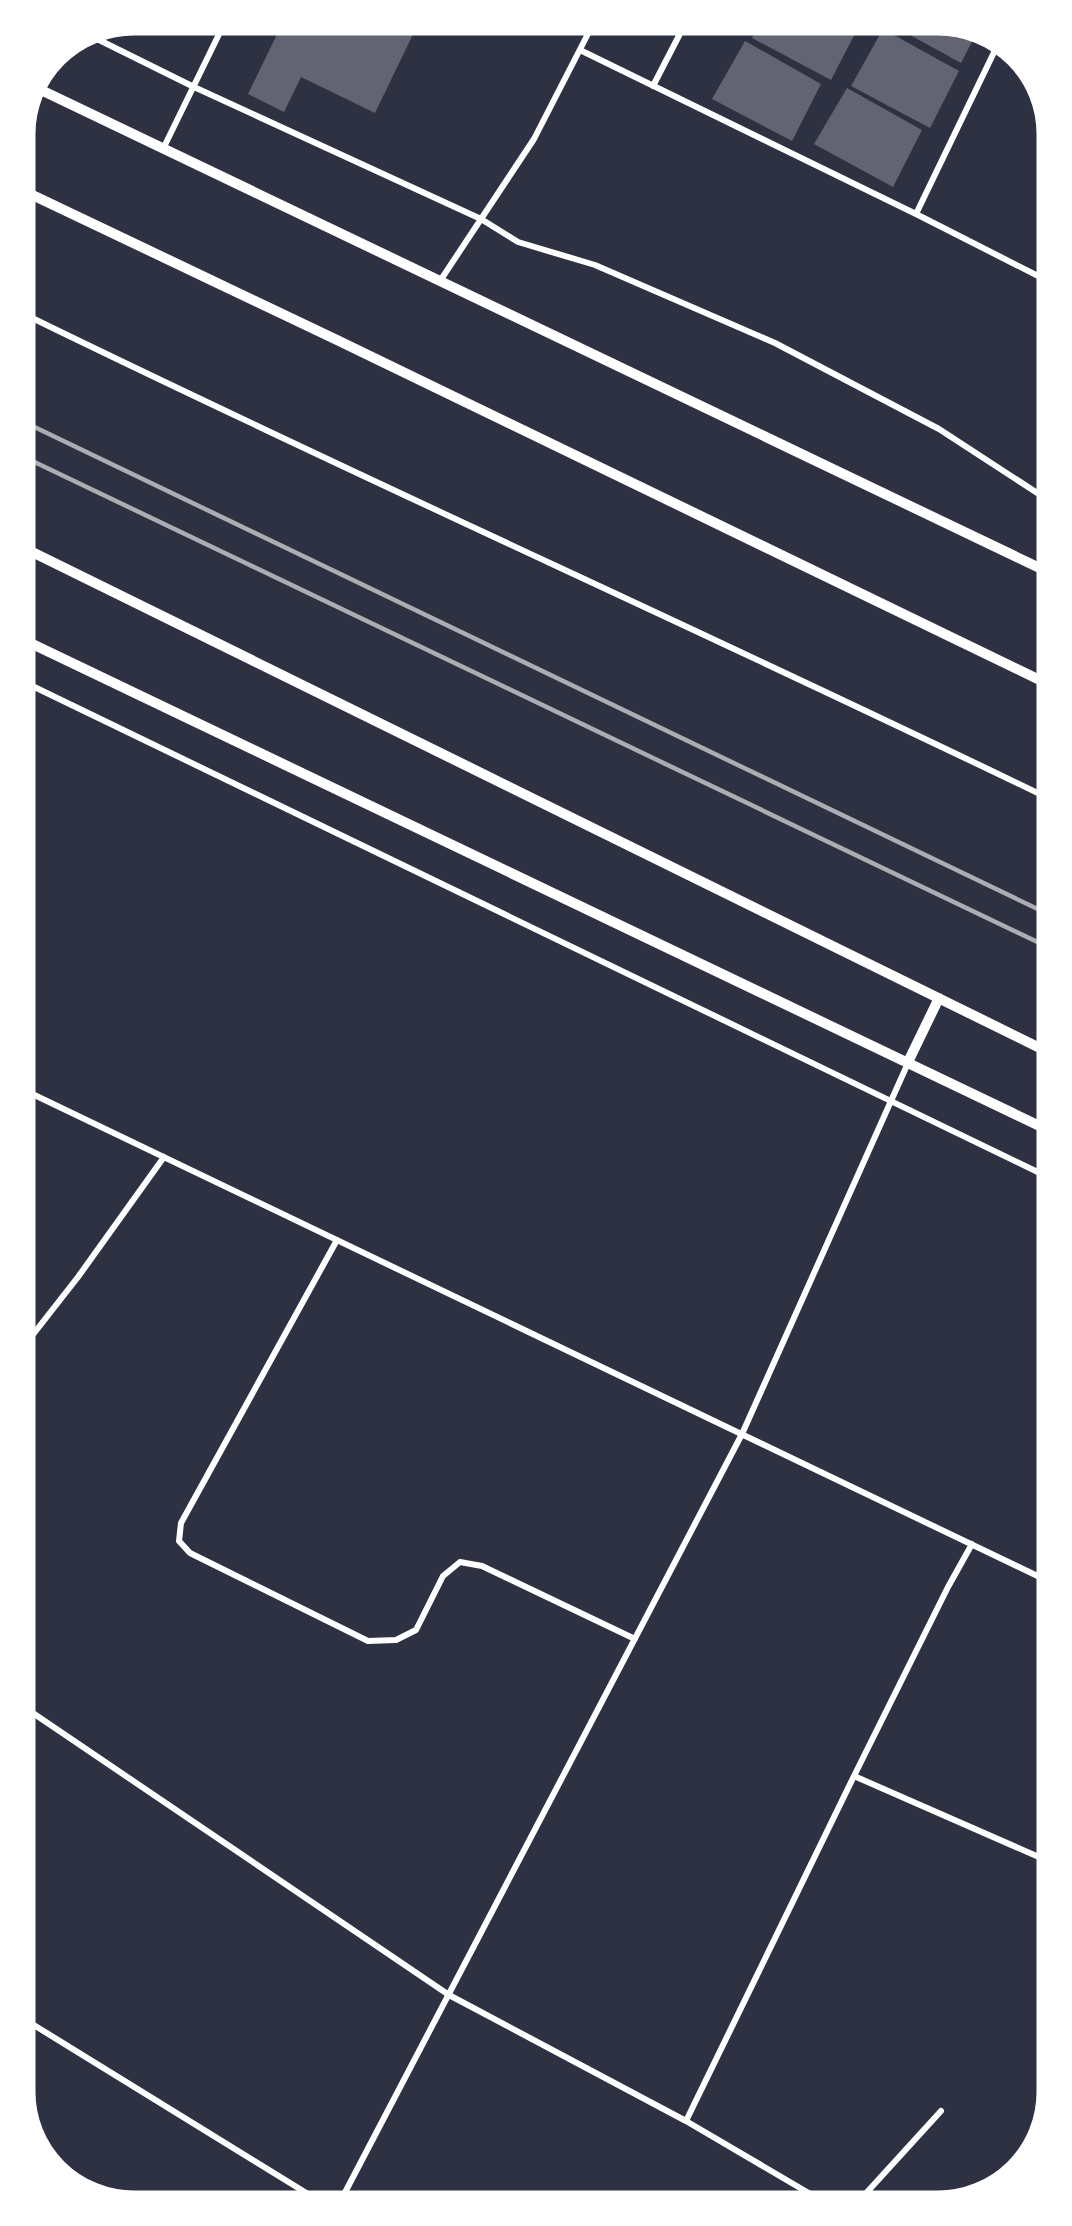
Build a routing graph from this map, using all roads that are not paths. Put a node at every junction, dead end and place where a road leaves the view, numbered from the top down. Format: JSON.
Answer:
{"nodes":[{"id":1,"x":219,"y":34,"type":"edge"},
{"id":2,"x":588,"y":35,"type":"edge"},
{"id":3,"x":679,"y":35,"type":"edge"},
{"id":4,"x":100,"y":41,"type":"edge"},
{"id":5,"x":580,"y":50,"type":"junction"},
{"id":6,"x":994,"y":52,"type":"edge"},
{"id":7,"x":653,"y":86,"type":"junction"},
{"id":8,"x":194,"y":87,"type":"junction"},
{"id":9,"x":44,"y":92,"type":"edge"},
{"id":10,"x":163,"y":149,"type":"junction"},
{"id":11,"x":35,"y":196,"type":"edge"},
{"id":12,"x":916,"y":214,"type":"junction"},
{"id":13,"x":481,"y":219,"type":"junction"},
{"id":14,"x":1038,"y":276,"type":"edge"},
{"id":15,"x":440,"y":280,"type":"junction"},
{"id":16,"x":35,"y":319,"type":"edge"},
{"id":17,"x":1038,"y":493,"type":"edge"},
{"id":18,"x":35,"y":553,"type":"edge"},
{"id":19,"x":1038,"y":567,"type":"edge"},
{"id":20,"x":35,"y":645,"type":"edge"},
{"id":21,"x":1038,"y":679,"type":"edge"},
{"id":22,"x":35,"y":687,"type":"edge"},
{"id":23,"x":1038,"y":793,"type":"edge"},
{"id":24,"x":939,"y":998,"type":"junction"},
{"id":25,"x":1038,"y":1047,"type":"edge"},
{"id":26,"x":908,"y":1062,"type":"junction"},
{"id":27,"x":35,"y":1095,"type":"edge"},
{"id":28,"x":890,"y":1102,"type":"junction"},
{"id":29,"x":1038,"y":1125,"type":"edge"},
{"id":30,"x":164,"y":1157,"type":"junction"},
{"id":31,"x":1038,"y":1172,"type":"edge"},
{"id":32,"x":337,"y":1240,"type":"junction"},
{"id":33,"x":34,"y":1333,"type":"edge"},
{"id":34,"x":742,"y":1434,"type":"junction"},
{"id":35,"x":972,"y":1544,"type":"junction"},
{"id":36,"x":1038,"y":1576,"type":"edge"},
{"id":37,"x":634,"y":1639,"type":"junction"},
{"id":38,"x":34,"y":1714,"type":"edge"},
{"id":39,"x":854,"y":1776,"type":"junction"},
{"id":40,"x":1038,"y":1857,"type":"edge"},
{"id":41,"x":449,"y":1995,"type":"junction"},
{"id":42,"x":34,"y":2025,"type":"edge"},
{"id":43,"x":941,"y":2111,"type":"dead end"},
{"id":44,"x":686,"y":2121,"type":"junction"},
{"id":45,"x":303,"y":2191,"type":"edge"},
{"id":46,"x":346,"y":2191,"type":"edge"},
{"id":47,"x":807,"y":2192,"type":"edge"},
{"id":48,"x":867,"y":2192,"type":"edge"}],
"edges":[{"from":1,"to":8,"type":"street"},
{"from":2,"to":5,"type":"street"},
{"from":3,"to":7,"type":"street"},
{"from":4,"to":8,"type":"street"},
{"from":5,"to":7,"type":"street"},
{"from":5,"to":13,"type":"street"},
{"from":6,"to":12,"type":"street"},
{"from":7,"to":12,"type":"street"},
{"from":8,"to":10,"type":"street"},
{"from":8,"to":13,"type":"street"},
{"from":9,"to":10,"type":"street"},
{"from":10,"to":15,"type":"street"},
{"from":11,"to":21,"type":"street"},
{"from":12,"to":14,"type":"street"},
{"from":13,"to":15,"type":"street"},
{"from":13,"to":17,"type":"street"},
{"from":15,"to":19,"type":"street"},
{"from":16,"to":23,"type":"street"},
{"from":18,"to":24,"type":"street"},
{"from":20,"to":26,"type":"street"},
{"from":22,"to":28,"type":"street"},
{"from":24,"to":25,"type":"street"},
{"from":24,"to":26,"type":"street"},
{"from":26,"to":28,"type":"street"},
{"from":26,"to":29,"type":"street"},
{"from":27,"to":30,"type":"street"},
{"from":28,"to":31,"type":"street"},
{"from":28,"to":34,"type":"street"},
{"from":30,"to":32,"type":"street"},
{"from":30,"to":33,"type":"street"},
{"from":32,"to":34,"type":"street"},
{"from":32,"to":37,"type":"street"},
{"from":34,"to":35,"type":"street"},
{"from":34,"to":37,"type":"street"},
{"from":35,"to":36,"type":"street"},
{"from":35,"to":39,"type":"street"},
{"from":37,"to":41,"type":"street"},
{"from":38,"to":41,"type":"street"},
{"from":39,"to":40,"type":"street"},
{"from":39,"to":44,"type":"street"},
{"from":41,"to":44,"type":"street"},
{"from":41,"to":46,"type":"street"},
{"from":42,"to":45,"type":"street"},
{"from":43,"to":48,"type":"street"},
{"from":44,"to":47,"type":"street"}]}
